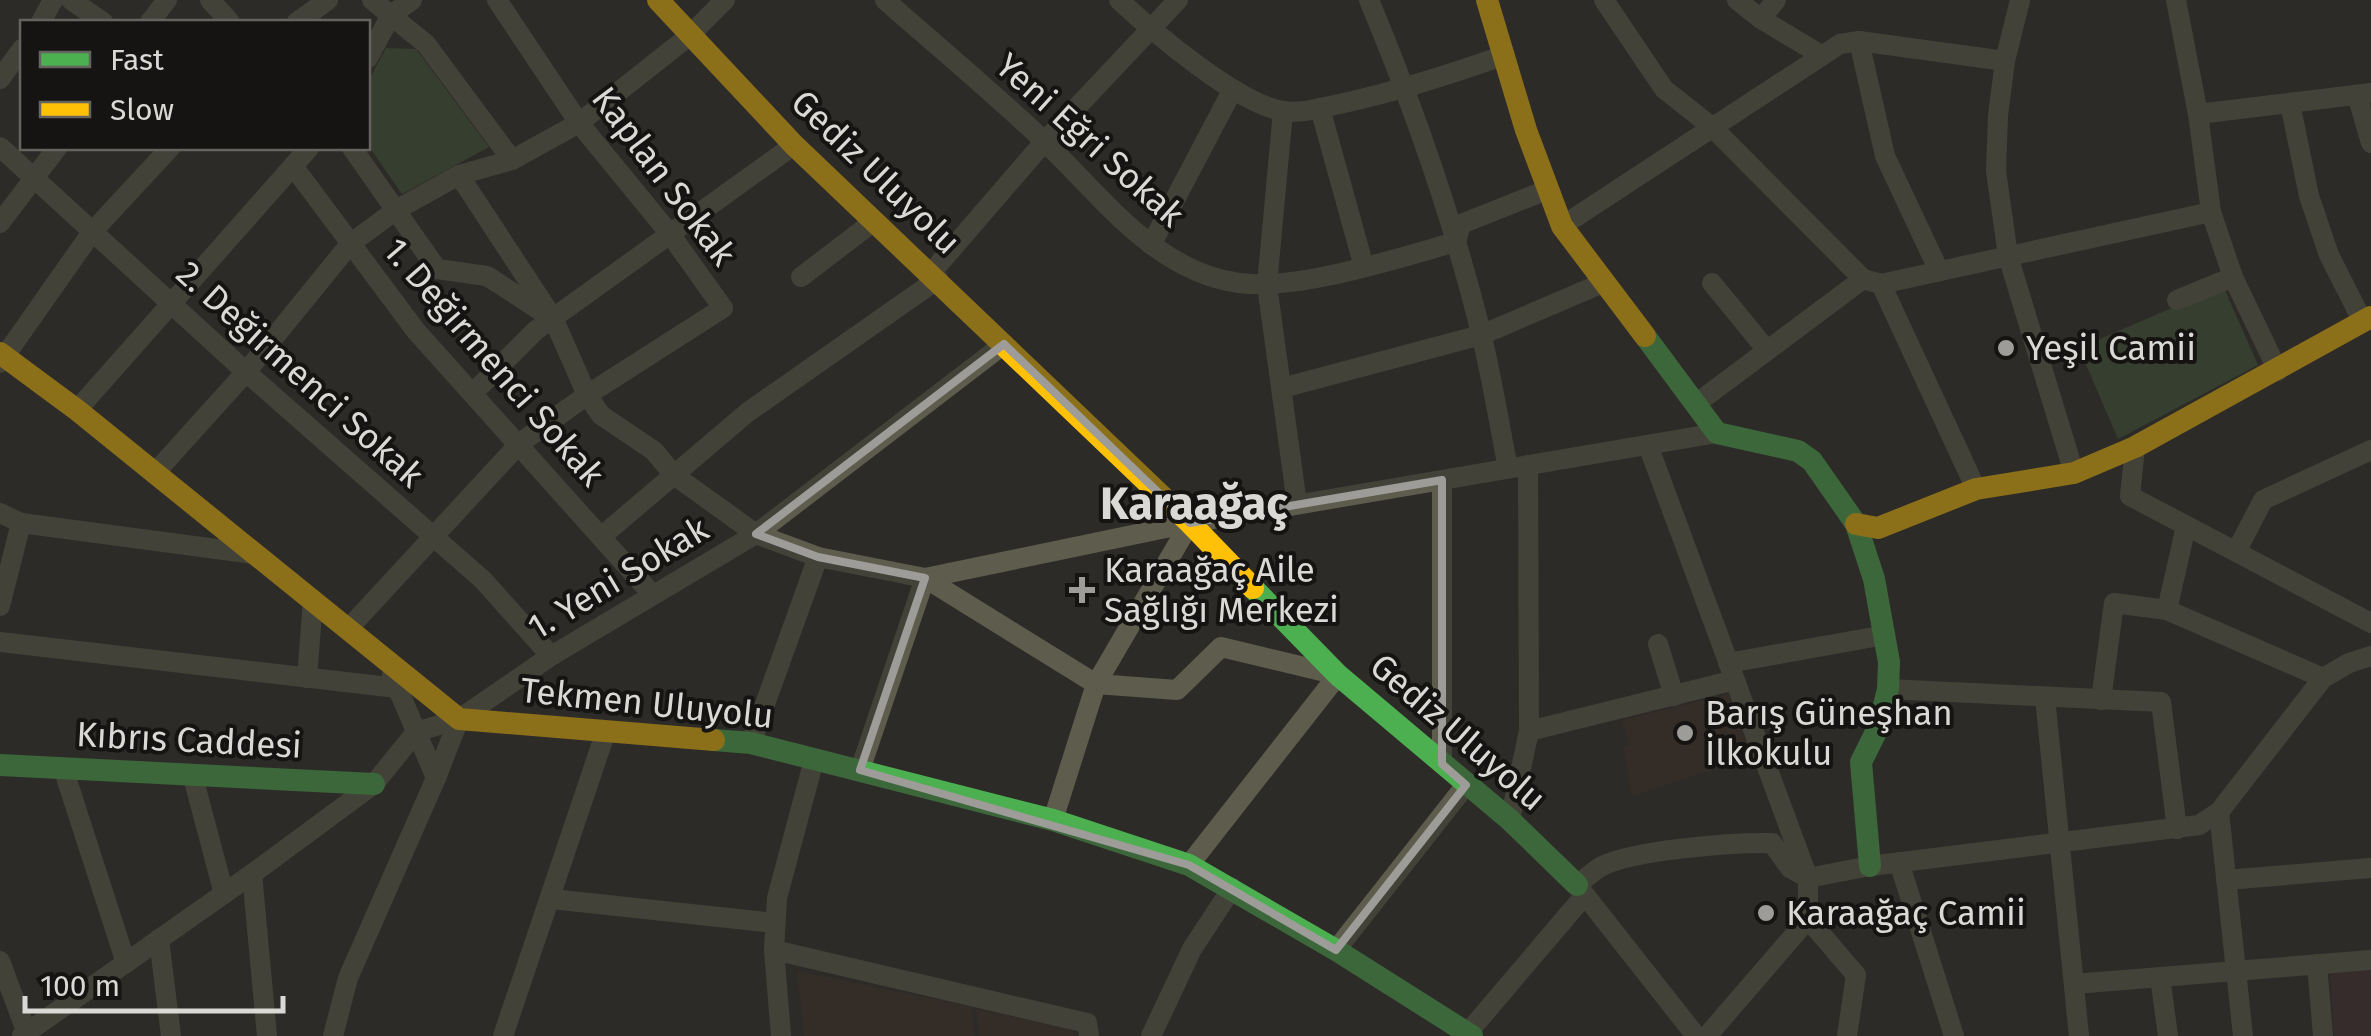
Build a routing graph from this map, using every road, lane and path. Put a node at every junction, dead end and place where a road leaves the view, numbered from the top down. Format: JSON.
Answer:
{"nodes":[{"id":1,"x":71,"y":0,"type":"edge"},
{"id":2,"x":167,"y":0,"type":"edge"},
{"id":3,"x":210,"y":0,"type":"edge"},
{"id":4,"x":328,"y":0,"type":"edge"},
{"id":5,"x":372,"y":0,"type":"edge"},
{"id":6,"x":412,"y":0,"type":"edge"},
{"id":7,"x":497,"y":0,"type":"edge"},
{"id":8,"x":658,"y":0,"type":"edge"},
{"id":9,"x":724,"y":0,"type":"edge"},
{"id":10,"x":885,"y":0,"type":"edge"},
{"id":11,"x":1118,"y":0,"type":"edge"},
{"id":12,"x":1178,"y":0,"type":"edge"},
{"id":13,"x":1369,"y":0,"type":"edge"},
{"id":14,"x":1487,"y":0,"type":"edge"},
{"id":15,"x":1604,"y":0,"type":"edge"},
{"id":16,"x":1737,"y":0,"type":"edge"},
{"id":17,"x":1776,"y":0,"type":"edge"},
{"id":18,"x":2020,"y":0,"type":"edge"},
{"id":19,"x":2176,"y":0,"type":"edge"},
{"id":20,"x":392,"y":15,"type":"junction"},
{"id":21,"x":1760,"y":19,"type":"junction"},
{"id":22,"x":101,"y":20,"type":"edge"},
{"id":23,"x":152,"y":20,"type":"edge"},
{"id":24,"x":228,"y":20,"type":"edge"},
{"id":25,"x":300,"y":20,"type":"edge"},
{"id":26,"x":1150,"y":29,"type":"junction"},
{"id":27,"x":688,"y":36,"type":"junction"},
{"id":28,"x":1859,"y":41,"type":"junction"},
{"id":29,"x":20,"y":52,"type":"edge"},
{"id":30,"x":370,"y":54,"type":"edge"},
{"id":31,"x":1505,"y":55,"type":"junction"},
{"id":32,"x":1820,"y":55,"type":"junction"},
{"id":33,"x":2006,"y":61,"type":"junction"},
{"id":34,"x":0,"y":79,"type":"edge"},
{"id":35,"x":1233,"y":89,"type":"junction"},
{"id":36,"x":1406,"y":90,"type":"junction"},
{"id":37,"x":2364,"y":94,"type":"edge"},
{"id":38,"x":2290,"y":103,"type":"junction"},
{"id":39,"x":1320,"y":108,"type":"junction"},
{"id":40,"x":1282,"y":111,"type":"junction"},
{"id":41,"x":2198,"y":114,"type":"junction"},
{"id":42,"x":580,"y":123,"type":"junction"},
{"id":43,"x":1712,"y":127,"type":"junction"},
{"id":44,"x":1045,"y":141,"type":"junction"},
{"id":45,"x":2371,"y":142,"type":"edge"},
{"id":46,"x":794,"y":145,"type":"junction"},
{"id":47,"x":0,"y":147,"type":"edge"},
{"id":48,"x":55,"y":150,"type":"edge"},
{"id":49,"x":168,"y":150,"type":"edge"},
{"id":50,"x":307,"y":150,"type":"edge"},
{"id":51,"x":353,"y":150,"type":"edge"},
{"id":52,"x":512,"y":160,"type":"junction"},
{"id":53,"x":293,"y":166,"type":"junction"},
{"id":54,"x":459,"y":176,"type":"junction"},
{"id":55,"x":34,"y":178,"type":"junction"},
{"id":56,"x":1547,"y":190,"type":"junction"},
{"id":57,"x":396,"y":210,"type":"junction"},
{"id":58,"x":2210,"y":212,"type":"junction"},
{"id":59,"x":873,"y":222,"type":"junction"},
{"id":60,"x":0,"y":223,"type":"edge"},
{"id":61,"x":1562,"y":226,"type":"junction"},
{"id":62,"x":92,"y":232,"type":"junction"},
{"id":63,"x":670,"y":234,"type":"junction"},
{"id":64,"x":1456,"y":242,"type":"junction"},
{"id":65,"x":350,"y":244,"type":"junction"},
{"id":66,"x":1151,"y":245,"type":"junction"},
{"id":67,"x":2008,"y":256,"type":"junction"},
{"id":68,"x":1364,"y":267,"type":"junction"},
{"id":69,"x":1939,"y":271,"type":"junction"},
{"id":70,"x":801,"y":276,"type":"dead end"},
{"id":71,"x":935,"y":276,"type":"junction"},
{"id":72,"x":2232,"y":277,"type":"junction"},
{"id":73,"x":1872,"y":281,"type":"junction"},
{"id":74,"x":1605,"y":282,"type":"junction"},
{"id":75,"x":1712,"y":283,"type":"dead end"},
{"id":76,"x":1267,"y":285,"type":"junction"},
{"id":77,"x":2178,"y":300,"type":"dead end"},
{"id":78,"x":173,"y":303,"type":"junction"},
{"id":79,"x":2367,"y":319,"type":"edge"},
{"id":80,"x":554,"y":320,"type":"junction"},
{"id":81,"x":1481,"y":334,"type":"junction"},
{"id":82,"x":1004,"y":344,"type":"junction"},
{"id":83,"x":1766,"y":349,"type":"junction"},
{"id":84,"x":1,"y":357,"type":"edge"},
{"id":85,"x":2278,"y":370,"type":"junction"},
{"id":86,"x":246,"y":372,"type":"junction"},
{"id":87,"x":1282,"y":388,"type":"junction"},
{"id":88,"x":474,"y":393,"type":"junction"},
{"id":89,"x":587,"y":395,"type":"junction"},
{"id":90,"x":1696,"y":403,"type":"junction"},
{"id":91,"x":77,"y":410,"type":"junction"},
{"id":92,"x":1717,"y":433,"type":"junction"},
{"id":93,"x":520,"y":444,"type":"junction"},
{"id":94,"x":1648,"y":444,"type":"junction"},
{"id":95,"x":2135,"y":446,"type":"junction"},
{"id":96,"x":2371,"y":450,"type":"edge"},
{"id":97,"x":1518,"y":467,"type":"junction"},
{"id":98,"x":2074,"y":473,"type":"junction"},
{"id":99,"x":154,"y":474,"type":"junction"},
{"id":100,"x":674,"y":475,"type":"junction"},
{"id":101,"x":1442,"y":480,"type":"junction"},
{"id":102,"x":1976,"y":489,"type":"junction"},
{"id":103,"x":1297,"y":504,"type":"junction"},
{"id":104,"x":0,"y":513,"type":"edge"},
{"id":105,"x":21,"y":523,"type":"junction"},
{"id":106,"x":1190,"y":523,"type":"junction"},
{"id":107,"x":1856,"y":524,"type":"junction"},
{"id":108,"x":2186,"y":526,"type":"junction"},
{"id":109,"x":756,"y":534,"type":"junction"},
{"id":110,"x":434,"y":536,"type":"junction"},
{"id":111,"x":602,"y":536,"type":"junction"},
{"id":112,"x":2236,"y":552,"type":"junction"},
{"id":113,"x":256,"y":554,"type":"junction"},
{"id":114,"x":818,"y":557,"type":"junction"},
{"id":115,"x":925,"y":578,"type":"junction"},
{"id":116,"x":652,"y":594,"type":"junction"},
{"id":117,"x":312,"y":600,"type":"junction"},
{"id":118,"x":0,"y":606,"type":"edge"},
{"id":119,"x":2168,"y":610,"type":"junction"},
{"id":120,"x":2371,"y":624,"type":"edge"},
{"id":121,"x":348,"y":629,"type":"junction"},
{"id":122,"x":1886,"y":635,"type":"junction"},
{"id":123,"x":0,"y":642,"type":"edge"},
{"id":124,"x":1658,"y":644,"type":"dead end"},
{"id":125,"x":551,"y":656,"type":"junction"},
{"id":126,"x":2371,"y":656,"type":"edge"},
{"id":127,"x":385,"y":660,"type":"junction"},
{"id":128,"x":1732,"y":672,"type":"junction"},
{"id":129,"x":1338,"y":675,"type":"junction"},
{"id":130,"x":308,"y":678,"type":"junction"},
{"id":131,"x":2323,"y":678,"type":"junction"},
{"id":132,"x":1096,"y":684,"type":"junction"},
{"id":133,"x":397,"y":688,"type":"junction"},
{"id":134,"x":1888,"y":689,"type":"junction"},
{"id":135,"x":1674,"y":696,"type":"junction"},
{"id":136,"x":2046,"y":697,"type":"junction"},
{"id":137,"x":2101,"y":700,"type":"junction"},
{"id":138,"x":458,"y":719,"type":"junction"},
{"id":139,"x":606,"y":731,"type":"junction"},
{"id":140,"x":416,"y":732,"type":"junction"},
{"id":141,"x":1528,"y":732,"type":"junction"},
{"id":142,"x":751,"y":743,"type":"junction"},
{"id":143,"x":814,"y":760,"type":"junction"},
{"id":144,"x":1442,"y":764,"type":"junction"},
{"id":145,"x":0,"y":765,"type":"edge"},
{"id":146,"x":63,"y":768,"type":"junction"},
{"id":147,"x":860,"y":770,"type":"junction"},
{"id":148,"x":192,"y":777,"type":"junction"},
{"id":149,"x":436,"y":778,"type":"junction"},
{"id":150,"x":374,"y":784,"type":"junction"},
{"id":151,"x":1466,"y":785,"type":"junction"},
{"id":152,"x":2219,"y":812,"type":"junction"},
{"id":153,"x":1053,"y":820,"type":"junction"},
{"id":154,"x":1510,"y":820,"type":"junction"},
{"id":155,"x":2177,"y":830,"type":"junction"},
{"id":156,"x":2059,"y":844,"type":"junction"},
{"id":157,"x":1899,"y":862,"type":"junction"},
{"id":158,"x":1189,"y":865,"type":"junction"},
{"id":159,"x":1870,"y":866,"type":"junction"},
{"id":160,"x":2371,"y":868,"type":"edge"},
{"id":161,"x":252,"y":874,"type":"junction"},
{"id":162,"x":1808,"y":878,"type":"junction"},
{"id":163,"x":2226,"y":880,"type":"junction"},
{"id":164,"x":1232,"y":888,"type":"junction"},
{"id":165,"x":1581,"y":890,"type":"junction"},
{"id":166,"x":224,"y":894,"type":"junction"},
{"id":167,"x":552,"y":899,"type":"junction"},
{"id":168,"x":1808,"y":920,"type":"junction"},
{"id":169,"x":774,"y":923,"type":"junction"},
{"id":170,"x":159,"y":940,"type":"junction"},
{"id":171,"x":774,"y":950,"type":"junction"},
{"id":172,"x":1336,"y":950,"type":"junction"},
{"id":173,"x":2371,"y":960,"type":"edge"},
{"id":174,"x":0,"y":961,"type":"edge"},
{"id":175,"x":126,"y":963,"type":"junction"},
{"id":176,"x":2317,"y":964,"type":"junction"},
{"id":177,"x":2236,"y":971,"type":"junction"},
{"id":178,"x":2160,"y":977,"type":"junction"},
{"id":179,"x":2074,"y":984,"type":"junction"},
{"id":180,"x":25,"y":1035,"type":"edge"},
{"id":181,"x":1468,"y":1035,"type":"edge"},
{"id":182,"x":171,"y":1036,"type":"edge"},
{"id":183,"x":267,"y":1036,"type":"edge"},
{"id":184,"x":333,"y":1036,"type":"edge"},
{"id":185,"x":504,"y":1036,"type":"edge"},
{"id":186,"x":780,"y":1036,"type":"edge"},
{"id":187,"x":1089,"y":1036,"type":"edge"},
{"id":188,"x":1151,"y":1036,"type":"edge"},
{"id":189,"x":1696,"y":1036,"type":"edge"},
{"id":190,"x":1707,"y":1036,"type":"edge"},
{"id":191,"x":1847,"y":1036,"type":"edge"},
{"id":192,"x":1954,"y":1036,"type":"edge"},
{"id":193,"x":2080,"y":1036,"type":"edge"},
{"id":194,"x":2168,"y":1036,"type":"edge"},
{"id":195,"x":2243,"y":1036,"type":"edge"},
{"id":196,"x":2323,"y":1036,"type":"edge"}],
"edges":[{"from":1,"to":22,"type":"street"},
{"from":2,"to":23,"type":"street"},
{"from":3,"to":24,"type":"street"},
{"from":4,"to":25,"type":"street"},
{"from":5,"to":20,"type":"street"},
{"from":6,"to":20,"type":"street"},
{"from":7,"to":42,"type":"street","name":"Kaplan Sokak"},
{"from":8,"to":27,"type":"street","name":"Gediz Uluyolu"},
{"from":9,"to":27,"type":"street"},
{"from":10,"to":44,"type":"street","name":"Yeni Eğri Sokak"},
{"from":11,"to":26,"type":"street"},
{"from":12,"to":26,"type":"street"},
{"from":13,"to":36,"type":"street"},
{"from":14,"to":31,"type":"street"},
{"from":15,"to":43,"type":"street"},
{"from":16,"to":21,"type":"street"},
{"from":17,"to":21,"type":"street"},
{"from":18,"to":33,"type":"street"},
{"from":19,"to":41,"type":"street"},
{"from":20,"to":30,"type":"street"},
{"from":20,"to":52,"type":"street"},
{"from":21,"to":32,"type":"street"},
{"from":26,"to":35,"type":"street"},
{"from":26,"to":44,"type":"street"},
{"from":27,"to":42,"type":"street"},
{"from":27,"to":46,"type":"street","name":"Gediz Uluyolu"},
{"from":28,"to":32,"type":"street"},
{"from":28,"to":33,"type":"street"},
{"from":28,"to":69,"type":"street"},
{"from":29,"to":34,"type":"street"},
{"from":31,"to":36,"type":"street"},
{"from":31,"to":56,"type":"street"},
{"from":32,"to":43,"type":"street"},
{"from":33,"to":67,"type":"street"},
{"from":35,"to":40,"type":"street"},
{"from":35,"to":66,"type":"street"},
{"from":36,"to":39,"type":"street"},
{"from":36,"to":64,"type":"street"},
{"from":37,"to":38,"type":"street"},
{"from":37,"to":45,"type":"street"},
{"from":38,"to":41,"type":"street"},
{"from":38,"to":79,"type":"street"},
{"from":39,"to":40,"type":"street"},
{"from":39,"to":68,"type":"street"},
{"from":40,"to":76,"type":"street"},
{"from":41,"to":58,"type":"street"},
{"from":42,"to":52,"type":"street"},
{"from":42,"to":63,"type":"street","name":"Kaplan Sokak"},
{"from":43,"to":61,"type":"street"},
{"from":43,"to":73,"type":"street"},
{"from":44,"to":66,"type":"street","name":"Yeni Eğri Sokak"},
{"from":44,"to":71,"type":"street"},
{"from":46,"to":59,"type":"street","name":"Gediz Uluyolu"},
{"from":46,"to":63,"type":"street"},
{"from":47,"to":55,"type":"street","name":"2. Değirmenci Sokak"},
{"from":48,"to":55,"type":"street"},
{"from":49,"to":62,"type":"street"},
{"from":50,"to":53,"type":"street"},
{"from":51,"to":57,"type":"street"},
{"from":52,"to":54,"type":"street"},
{"from":53,"to":65,"type":"street","name":"1. Değirmenci Sokak"},
{"from":53,"to":78,"type":"street"},
{"from":54,"to":57,"type":"street"},
{"from":54,"to":80,"type":"street"},
{"from":55,"to":60,"type":"street"},
{"from":55,"to":62,"type":"street","name":"2. Değirmenci Sokak"},
{"from":56,"to":61,"type":"street"},
{"from":56,"to":64,"type":"street","name":"Yeni Eğri Sokak"},
{"from":57,"to":65,"type":"street"},
{"from":57,"to":80,"type":"street"},
{"from":58,"to":67,"type":"street"},
{"from":58,"to":72,"type":"street"},
{"from":59,"to":70,"type":"street"},
{"from":59,"to":71,"type":"street","name":"Gediz Uluyolu"},
{"from":61,"to":74,"type":"street"},
{"from":62,"to":78,"type":"street","name":"2. Değirmenci Sokak"},
{"from":62,"to":84,"type":"street"},
{"from":63,"to":80,"type":"street"},
{"from":63,"to":89,"type":"street","name":"Kaplan Sokak"},
{"from":64,"to":68,"type":"street","name":"Yeni Eğri Sokak"},
{"from":64,"to":81,"type":"street"},
{"from":65,"to":86,"type":"street"},
{"from":65,"to":88,"type":"street","name":"1. Değirmenci Sokak"},
{"from":66,"to":76,"type":"street","name":"Yeni Eğri Sokak"},
{"from":67,"to":69,"type":"street"},
{"from":67,"to":98,"type":"street"},
{"from":68,"to":76,"type":"street","name":"Yeni Eğri Sokak"},
{"from":69,"to":73,"type":"street"},
{"from":71,"to":82,"type":"street","name":"Gediz Uluyolu"},
{"from":71,"to":100,"type":"street"},
{"from":72,"to":77,"type":"street"},
{"from":72,"to":85,"type":"street"},
{"from":73,"to":83,"type":"street"},
{"from":73,"to":102,"type":"street"},
{"from":74,"to":81,"type":"street"},
{"from":74,"to":90,"type":"street"},
{"from":75,"to":83,"type":"street"},
{"from":76,"to":87,"type":"street"},
{"from":78,"to":86,"type":"street","name":"2. Değirmenci Sokak"},
{"from":78,"to":91,"type":"street"},
{"from":79,"to":85,"type":"street"},
{"from":80,"to":88,"type":"street"},
{"from":80,"to":89,"type":"street"},
{"from":81,"to":87,"type":"street"},
{"from":81,"to":97,"type":"street"},
{"from":82,"to":106,"type":"street","name":"Gediz Uluyolu"},
{"from":82,"to":109,"type":"street","name":"1. Yeni Sokak"},
{"from":83,"to":90,"type":"street"},
{"from":84,"to":91,"type":"street"},
{"from":85,"to":95,"type":"street"},
{"from":86,"to":99,"type":"street"},
{"from":86,"to":110,"type":"street","name":"2. Değirmenci Sokak"},
{"from":87,"to":103,"type":"street"},
{"from":88,"to":93,"type":"street","name":"1. Değirmenci Sokak"},
{"from":89,"to":93,"type":"street"},
{"from":89,"to":100,"type":"street"},
{"from":90,"to":92,"type":"street"},
{"from":91,"to":99,"type":"street"},
{"from":92,"to":94,"type":"street"},
{"from":92,"to":107,"type":"street"},
{"from":93,"to":110,"type":"street"},
{"from":93,"to":111,"type":"street","name":"1. Değirmenci Sokak"},
{"from":94,"to":97,"type":"street"},
{"from":94,"to":128,"type":"street"},
{"from":95,"to":98,"type":"street"},
{"from":95,"to":108,"type":"street"},
{"from":96,"to":112,"type":"street"},
{"from":97,"to":101,"type":"street"},
{"from":97,"to":141,"type":"street"},
{"from":98,"to":102,"type":"street"},
{"from":99,"to":113,"type":"street"},
{"from":100,"to":109,"type":"street"},
{"from":100,"to":111,"type":"street"},
{"from":101,"to":103,"type":"street"},
{"from":101,"to":144,"type":"street"},
{"from":102,"to":107,"type":"street"},
{"from":103,"to":106,"type":"street"},
{"from":104,"to":105,"type":"street"},
{"from":105,"to":113,"type":"street"},
{"from":105,"to":118,"type":"street"},
{"from":106,"to":115,"type":"street"},
{"from":106,"to":129,"type":"street","name":"Gediz Uluyolu"},
{"from":106,"to":132,"type":"street"},
{"from":107,"to":122,"type":"street"},
{"from":108,"to":112,"type":"street"},
{"from":108,"to":119,"type":"street"},
{"from":109,"to":114,"type":"street"},
{"from":109,"to":116,"type":"street","name":"1. Yeni Sokak"},
{"from":110,"to":121,"type":"street"},
{"from":110,"to":125,"type":"street","name":"2. Değirmenci Sokak"},
{"from":111,"to":116,"type":"street","name":"1. Değirmenci Sokak"},
{"from":112,"to":120,"type":"street"},
{"from":113,"to":117,"type":"street"},
{"from":114,"to":115,"type":"street"},
{"from":114,"to":142,"type":"street"},
{"from":115,"to":132,"type":"street"},
{"from":115,"to":147,"type":"street"},
{"from":116,"to":125,"type":"street","name":"1. Yeni Sokak"},
{"from":117,"to":121,"type":"street"},
{"from":117,"to":130,"type":"street"},
{"from":119,"to":131,"type":"street"},
{"from":119,"to":137,"type":"street"},
{"from":121,"to":127,"type":"street"},
{"from":122,"to":128,"type":"street"},
{"from":122,"to":134,"type":"street"},
{"from":123,"to":130,"type":"street"},
{"from":124,"to":135,"type":"street"},
{"from":125,"to":138,"type":"street","name":"1. Yeni Sokak"},
{"from":126,"to":131,"type":"street"},
{"from":127,"to":133,"type":"street"},
{"from":127,"to":138,"type":"street"},
{"from":128,"to":135,"type":"street"},
{"from":128,"to":162,"type":"street"},
{"from":129,"to":132,"type":"street"},
{"from":129,"to":144,"type":"street","name":"Gediz Uluyolu"},
{"from":129,"to":158,"type":"street"},
{"from":130,"to":133,"type":"street"},
{"from":131,"to":152,"type":"street"},
{"from":132,"to":153,"type":"street"},
{"from":133,"to":140,"type":"street"},
{"from":134,"to":136,"type":"street"},
{"from":134,"to":159,"type":"street"},
{"from":135,"to":141,"type":"street"},
{"from":136,"to":137,"type":"street"},
{"from":136,"to":156,"type":"street"},
{"from":137,"to":155,"type":"street"},
{"from":138,"to":139,"type":"street","name":"Tekmen Uluyolu"},
{"from":138,"to":140,"type":"street","name":"1. Yeni Sokak"},
{"from":138,"to":149,"type":"street"},
{"from":139,"to":142,"type":"street","name":"Tekmen Uluyolu"},
{"from":139,"to":167,"type":"street"},
{"from":140,"to":149,"type":"street"},
{"from":140,"to":150,"type":"street"},
{"from":141,"to":154,"type":"street"},
{"from":142,"to":143,"type":"street","name":"Tekmen Uluyolu"},
{"from":143,"to":147,"type":"street","name":"Tekmen Uluyolu"},
{"from":143,"to":169,"type":"street"},
{"from":144,"to":151,"type":"street","name":"Gediz Uluyolu"},
{"from":145,"to":146,"type":"street","name":"Kıbrıs Caddesi"},
{"from":146,"to":148,"type":"street","name":"Kıbrıs Caddesi"},
{"from":146,"to":175,"type":"street"},
{"from":147,"to":153,"type":"street","name":"Tekmen Uluyolu"},
{"from":148,"to":150,"type":"street","name":"Kıbrıs Caddesi"},
{"from":148,"to":166,"type":"street"},
{"from":149,"to":184,"type":"street"},
{"from":150,"to":161,"type":"street"},
{"from":151,"to":154,"type":"street","name":"Gediz Uluyolu"},
{"from":151,"to":172,"type":"street"},
{"from":152,"to":155,"type":"street"},
{"from":152,"to":163,"type":"street"},
{"from":153,"to":158,"type":"street","name":"Tekmen Uluyolu"},
{"from":154,"to":165,"type":"street","name":"Gediz Uluyolu"},
{"from":155,"to":156,"type":"street"},
{"from":156,"to":157,"type":"street"},
{"from":156,"to":179,"type":"street"},
{"from":157,"to":159,"type":"street"},
{"from":157,"to":192,"type":"street"},
{"from":158,"to":164,"type":"street","name":"Tekmen Uluyolu"},
{"from":159,"to":162,"type":"street"},
{"from":160,"to":163,"type":"street"},
{"from":161,"to":166,"type":"street"},
{"from":161,"to":183,"type":"street"},
{"from":162,"to":165,"type":"street"},
{"from":162,"to":168,"type":"street"},
{"from":163,"to":177,"type":"street"},
{"from":164,"to":172,"type":"street","name":"Tekmen Uluyolu"},
{"from":164,"to":188,"type":"street"},
{"from":165,"to":181,"type":"street"},
{"from":165,"to":189,"type":"street"},
{"from":166,"to":170,"type":"street"},
{"from":167,"to":169,"type":"street"},
{"from":167,"to":185,"type":"street"},
{"from":168,"to":190,"type":"street"},
{"from":168,"to":191,"type":"street"},
{"from":169,"to":171,"type":"street"},
{"from":170,"to":175,"type":"street"},
{"from":170,"to":182,"type":"street"},
{"from":171,"to":186,"type":"street"},
{"from":171,"to":187,"type":"street"},
{"from":172,"to":181,"type":"street","name":"Tekmen Uluyolu"},
{"from":173,"to":176,"type":"street"},
{"from":174,"to":180,"type":"street"},
{"from":175,"to":180,"type":"street"},
{"from":176,"to":177,"type":"street"},
{"from":176,"to":196,"type":"street"},
{"from":177,"to":178,"type":"street"},
{"from":177,"to":195,"type":"street"},
{"from":178,"to":179,"type":"street"},
{"from":178,"to":194,"type":"street"},
{"from":179,"to":193,"type":"street"}]}
